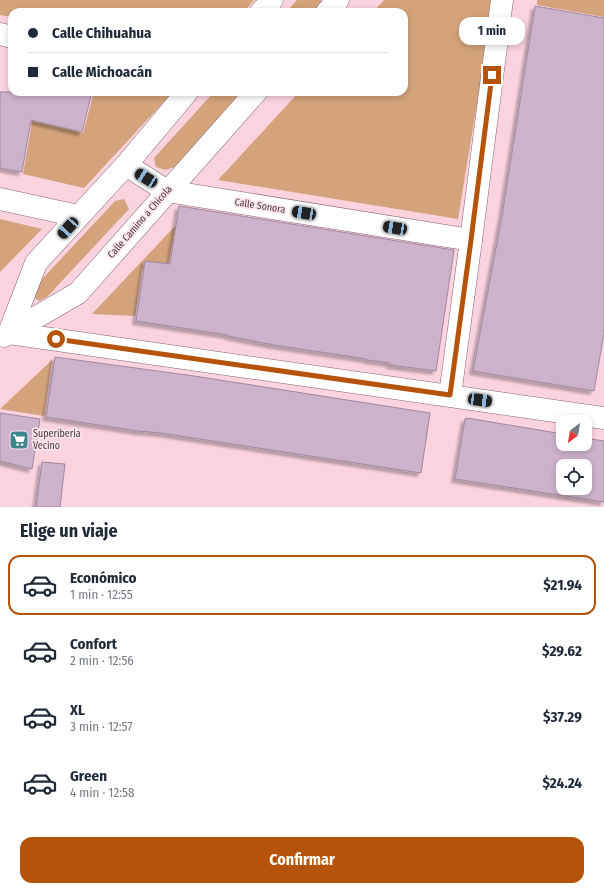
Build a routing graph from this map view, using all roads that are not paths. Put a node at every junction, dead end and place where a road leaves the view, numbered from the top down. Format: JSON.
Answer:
{"nodes":[{"id":1,"x":272,"y":0,"type":"edge"},
{"id":2,"x":338,"y":0,"type":"edge"},
{"id":3,"x":502,"y":0,"type":"edge"},
{"id":4,"x":265,"y":8,"type":"edge"},
{"id":5,"x":331,"y":8,"type":"edge"},
{"id":6,"x":184,"y":96,"type":"edge"},
{"id":7,"x":252,"y":96,"type":"edge"},
{"id":8,"x":126,"y":165,"type":"junction"},
{"id":9,"x":167,"y":191,"type":"junction"},
{"id":10,"x":0,"y":199,"type":"edge"},
{"id":11,"x":78,"y":216,"type":"junction"},
{"id":12,"x":471,"y":240,"type":"junction"},
{"id":13,"x":4,"y":336,"type":"edge"},
{"id":14,"x":450,"y":395,"type":"junction"},
{"id":15,"x":604,"y":418,"type":"edge"}],
"edges":[{"from":1,"to":4,"type":"street"},
{"from":2,"to":5,"type":"street"},
{"from":3,"to":12,"type":"street"},
{"from":6,"to":8,"type":"street"},
{"from":7,"to":9,"type":"street","name":"Calle Camino a Chicola"},
{"from":8,"to":9,"type":"street"},
{"from":8,"to":11,"type":"street"},
{"from":9,"to":12,"type":"street","name":"Calle Sonora"},
{"from":9,"to":13,"type":"street","name":"Calle Camino a Chicola"},
{"from":10,"to":11,"type":"street"},
{"from":11,"to":13,"type":"street"},
{"from":12,"to":14,"type":"street"},
{"from":13,"to":14,"type":"street"},
{"from":14,"to":15,"type":"street"}]}
